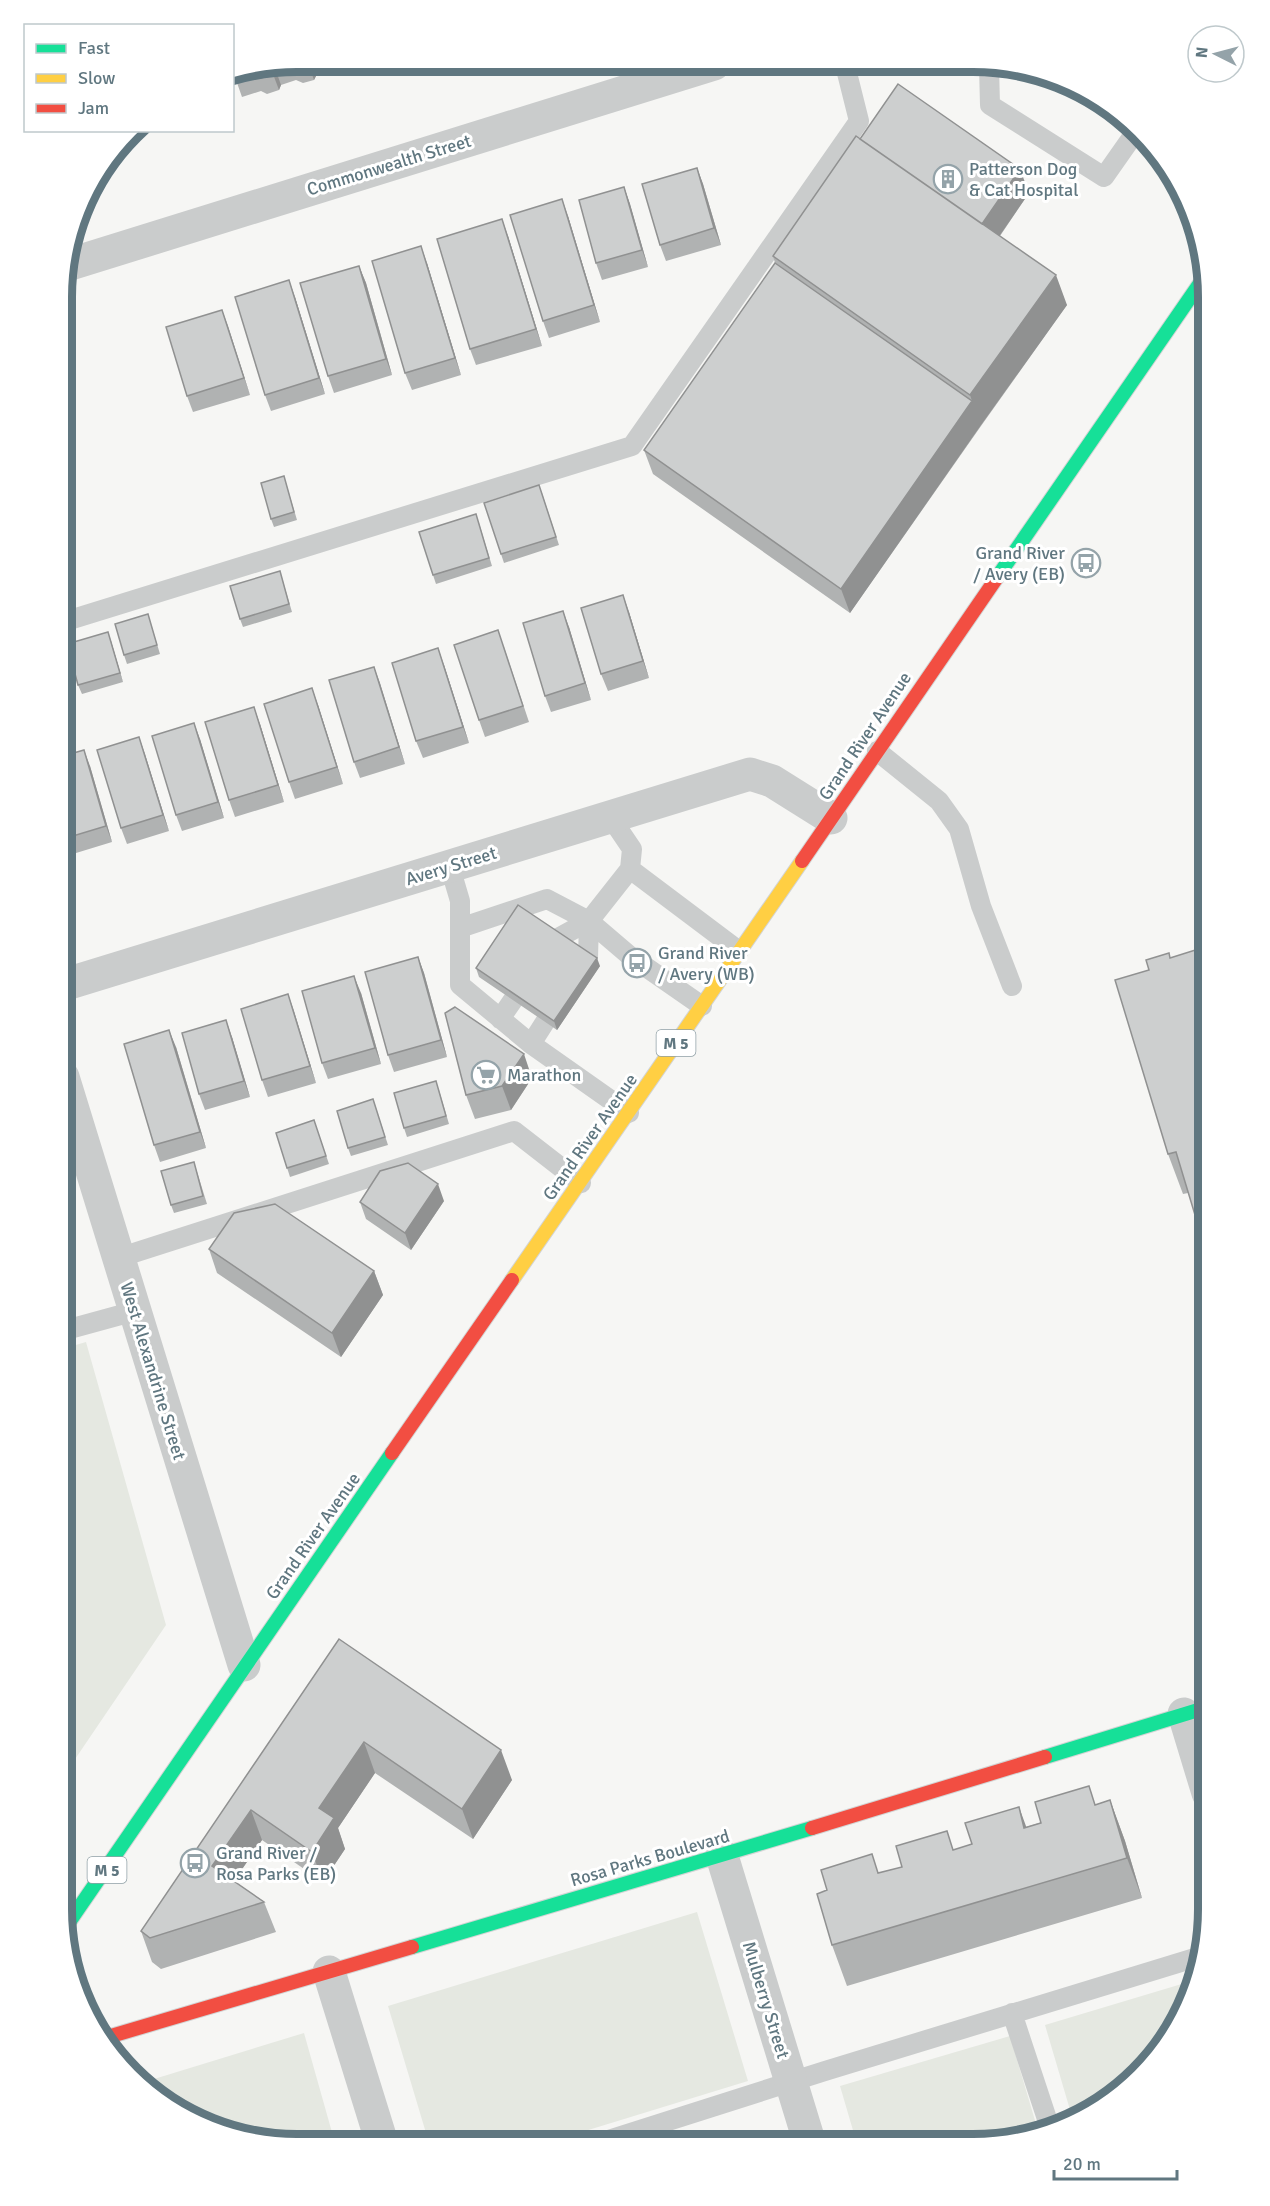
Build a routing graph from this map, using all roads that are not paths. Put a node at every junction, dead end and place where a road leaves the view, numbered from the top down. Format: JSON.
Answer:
{"nodes":[{"id":1,"x":688,"y":72,"type":"edge"},
{"id":2,"x":847,"y":72,"type":"edge"},
{"id":3,"x":990,"y":72,"type":"edge"},
{"id":4,"x":1132,"y":138,"type":"edge"},
{"id":5,"x":75,"y":263,"type":"edge"},
{"id":6,"x":1198,"y":286,"type":"edge"},
{"id":7,"x":72,"y":619,"type":"edge"},
{"id":8,"x":877,"y":751,"type":"junction"},
{"id":9,"x":611,"y":818,"type":"junction"},
{"id":10,"x":831,"y":818,"type":"junction"},
{"id":11,"x":450,"y":867,"type":"junction"},
{"id":12,"x":630,"y":869,"type":"junction"},
{"id":13,"x":589,"y":921,"type":"junction"},
{"id":14,"x":460,"y":928,"type":"junction"},
{"id":15,"x":558,"y":938,"type":"edge"},
{"id":16,"x":740,"y":951,"type":"junction"},
{"id":17,"x":588,"y":958,"type":"edge"},
{"id":18,"x":72,"y":982,"type":"edge"},
{"id":19,"x":1012,"y":986,"type":"dead end"},
{"id":20,"x":513,"y":1000,"type":"edge"},
{"id":21,"x":702,"y":1006,"type":"junction"},
{"id":22,"x":500,"y":1019,"type":"junction"},
{"id":23,"x":545,"y":1022,"type":"edge"},
{"id":24,"x":531,"y":1044,"type":"junction"},
{"id":25,"x":72,"y":1107,"type":"edge"},
{"id":26,"x":629,"y":1113,"type":"junction"},
{"id":27,"x":581,"y":1183,"type":"junction"},
{"id":28,"x":118,"y":1258,"type":"junction"},
{"id":29,"x":135,"y":1311,"type":"junction"},
{"id":30,"x":72,"y":1328,"type":"edge"},
{"id":31,"x":244,"y":1665,"type":"junction"},
{"id":32,"x":1196,"y":1711,"type":"edge"},
{"id":33,"x":722,"y":1856,"type":"junction"},
{"id":34,"x":72,"y":1918,"type":"edge"},
{"id":35,"x":1192,"y":1959,"type":"edge"},
{"id":36,"x":329,"y":1972,"type":"junction"},
{"id":37,"x":1012,"y":2013,"type":"junction"},
{"id":38,"x":111,"y":2036,"type":"edge"},
{"id":39,"x":791,"y":2081,"type":"junction"},
{"id":40,"x":1048,"y":2121,"type":"edge"},
{"id":41,"x":379,"y":2134,"type":"edge"},
{"id":42,"x":627,"y":2134,"type":"edge"},
{"id":43,"x":807,"y":2134,"type":"edge"}],
"edges":[{"from":1,"to":5,"type":"street","name":"Commonwealth Street"},
{"from":2,"to":7,"type":"lane"},
{"from":3,"to":4,"type":"lane"},
{"from":6,"to":8,"type":"main road","name":"Grand River Avenue","number":"M 5"},
{"from":8,"to":10,"type":"main road","name":"Grand River Avenue","number":"M 5"},
{"from":8,"to":19,"type":"lane"},
{"from":9,"to":10,"type":"street","name":"Avery Street"},
{"from":9,"to":11,"type":"street","name":"Avery Street"},
{"from":9,"to":12,"type":"lane"},
{"from":10,"to":16,"type":"main road","name":"Grand River Avenue","number":"M 5"},
{"from":11,"to":14,"type":"lane"},
{"from":11,"to":18,"type":"street","name":"Avery Street"},
{"from":12,"to":13,"type":"lane"},
{"from":12,"to":16,"type":"lane"},
{"from":13,"to":14,"type":"lane"},
{"from":13,"to":15,"type":"lane"},
{"from":13,"to":17,"type":"lane"},
{"from":13,"to":21,"type":"lane"},
{"from":14,"to":22,"type":"lane"},
{"from":16,"to":21,"type":"main road","name":"Grand River Avenue","number":"M 5"},
{"from":20,"to":22,"type":"lane"},
{"from":21,"to":26,"type":"main road","name":"Grand River Avenue","number":"M 5"},
{"from":22,"to":24,"type":"lane"},
{"from":23,"to":24,"type":"lane"},
{"from":24,"to":26,"type":"lane"},
{"from":25,"to":28,"type":"street","name":"West Alexandrine Street"},
{"from":26,"to":27,"type":"main road","name":"Grand River Avenue","number":"M 5"},
{"from":27,"to":28,"type":"lane"},
{"from":27,"to":31,"type":"main road","name":"Grand River Avenue","number":"M 5"},
{"from":28,"to":29,"type":"street","name":"West Alexandrine Street"},
{"from":29,"to":30,"type":"lane"},
{"from":29,"to":31,"type":"street","name":"West Alexandrine Street"},
{"from":31,"to":34,"type":"main road","name":"Grand River Avenue","number":"M 5"},
{"from":32,"to":33,"type":"main road","name":"Rosa Parks Boulevard"},
{"from":33,"to":36,"type":"main road","name":"Rosa Parks Boulevard"},
{"from":33,"to":39,"type":"street","name":"Mulberry Street"},
{"from":35,"to":37,"type":"lane"},
{"from":36,"to":38,"type":"main road","name":"Rosa Parks Boulevard"},
{"from":36,"to":41,"type":"street"},
{"from":37,"to":39,"type":"lane"},
{"from":37,"to":40,"type":"lane"},
{"from":39,"to":42,"type":"lane"},
{"from":39,"to":43,"type":"street","name":"Mulberry Street"}]}
